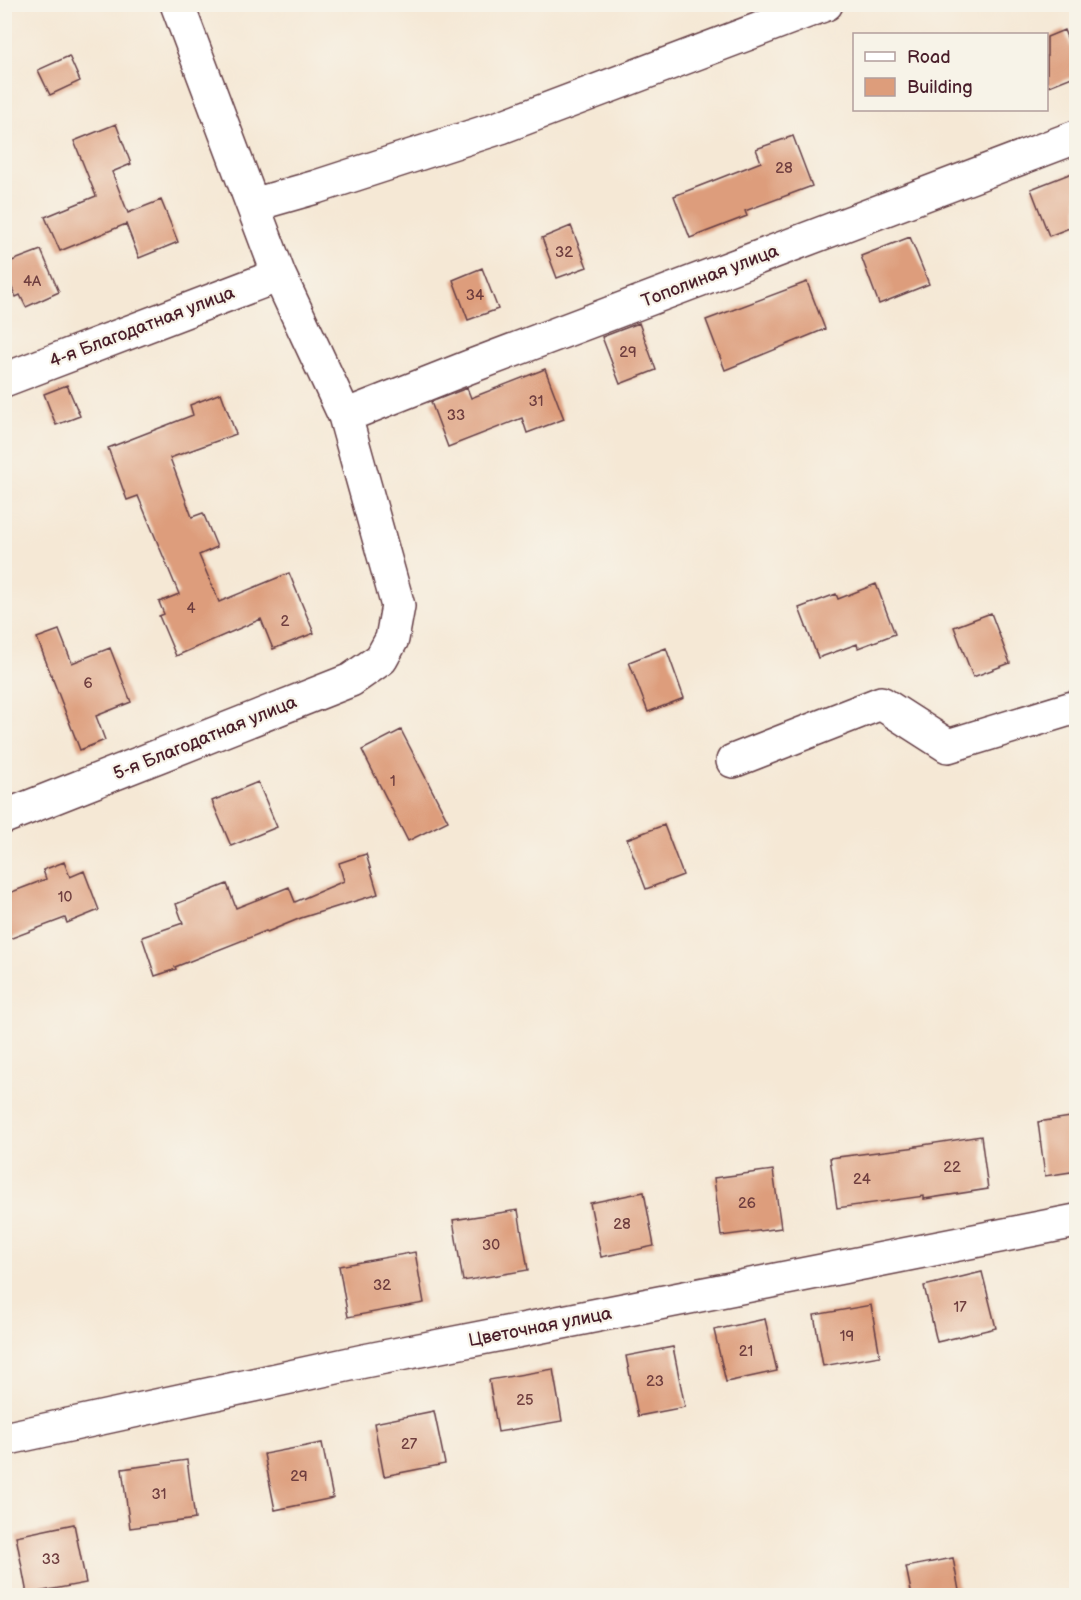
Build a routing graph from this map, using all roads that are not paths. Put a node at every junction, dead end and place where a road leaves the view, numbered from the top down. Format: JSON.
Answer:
{"nodes":[{"id":1,"x":177,"y":4,"type":"edge"},
{"id":2,"x":826,"y":4,"type":"edge"},
{"id":3,"x":1077,"y":137,"type":"edge"},
{"id":4,"x":253,"y":205,"type":"junction"},
{"id":5,"x":279,"y":274,"type":"junction"},
{"id":6,"x":4,"y":380,"type":"edge"},
{"id":7,"x":345,"y":416,"type":"junction"},
{"id":8,"x":1077,"y":707,"type":"edge"},
{"id":9,"x":733,"y":761,"type":"dead end"},
{"id":10,"x":4,"y":817,"type":"edge"},
{"id":11,"x":1077,"y":1221,"type":"edge"},
{"id":12,"x":4,"y":1439,"type":"edge"}],
"edges":[{"from":1,"to":4,"type":"street"},
{"from":2,"to":4,"type":"street"},
{"from":3,"to":7,"type":"street","name":"Тополиная улица"},
{"from":4,"to":5,"type":"street"},
{"from":5,"to":6,"type":"street","name":"4-я Благодатная улица"},
{"from":5,"to":7,"type":"street"},
{"from":7,"to":10,"type":"street","name":"5-я Благодатная улица"},
{"from":8,"to":9,"type":"street"},
{"from":11,"to":12,"type":"street","name":"Цветочная улица"}]}
